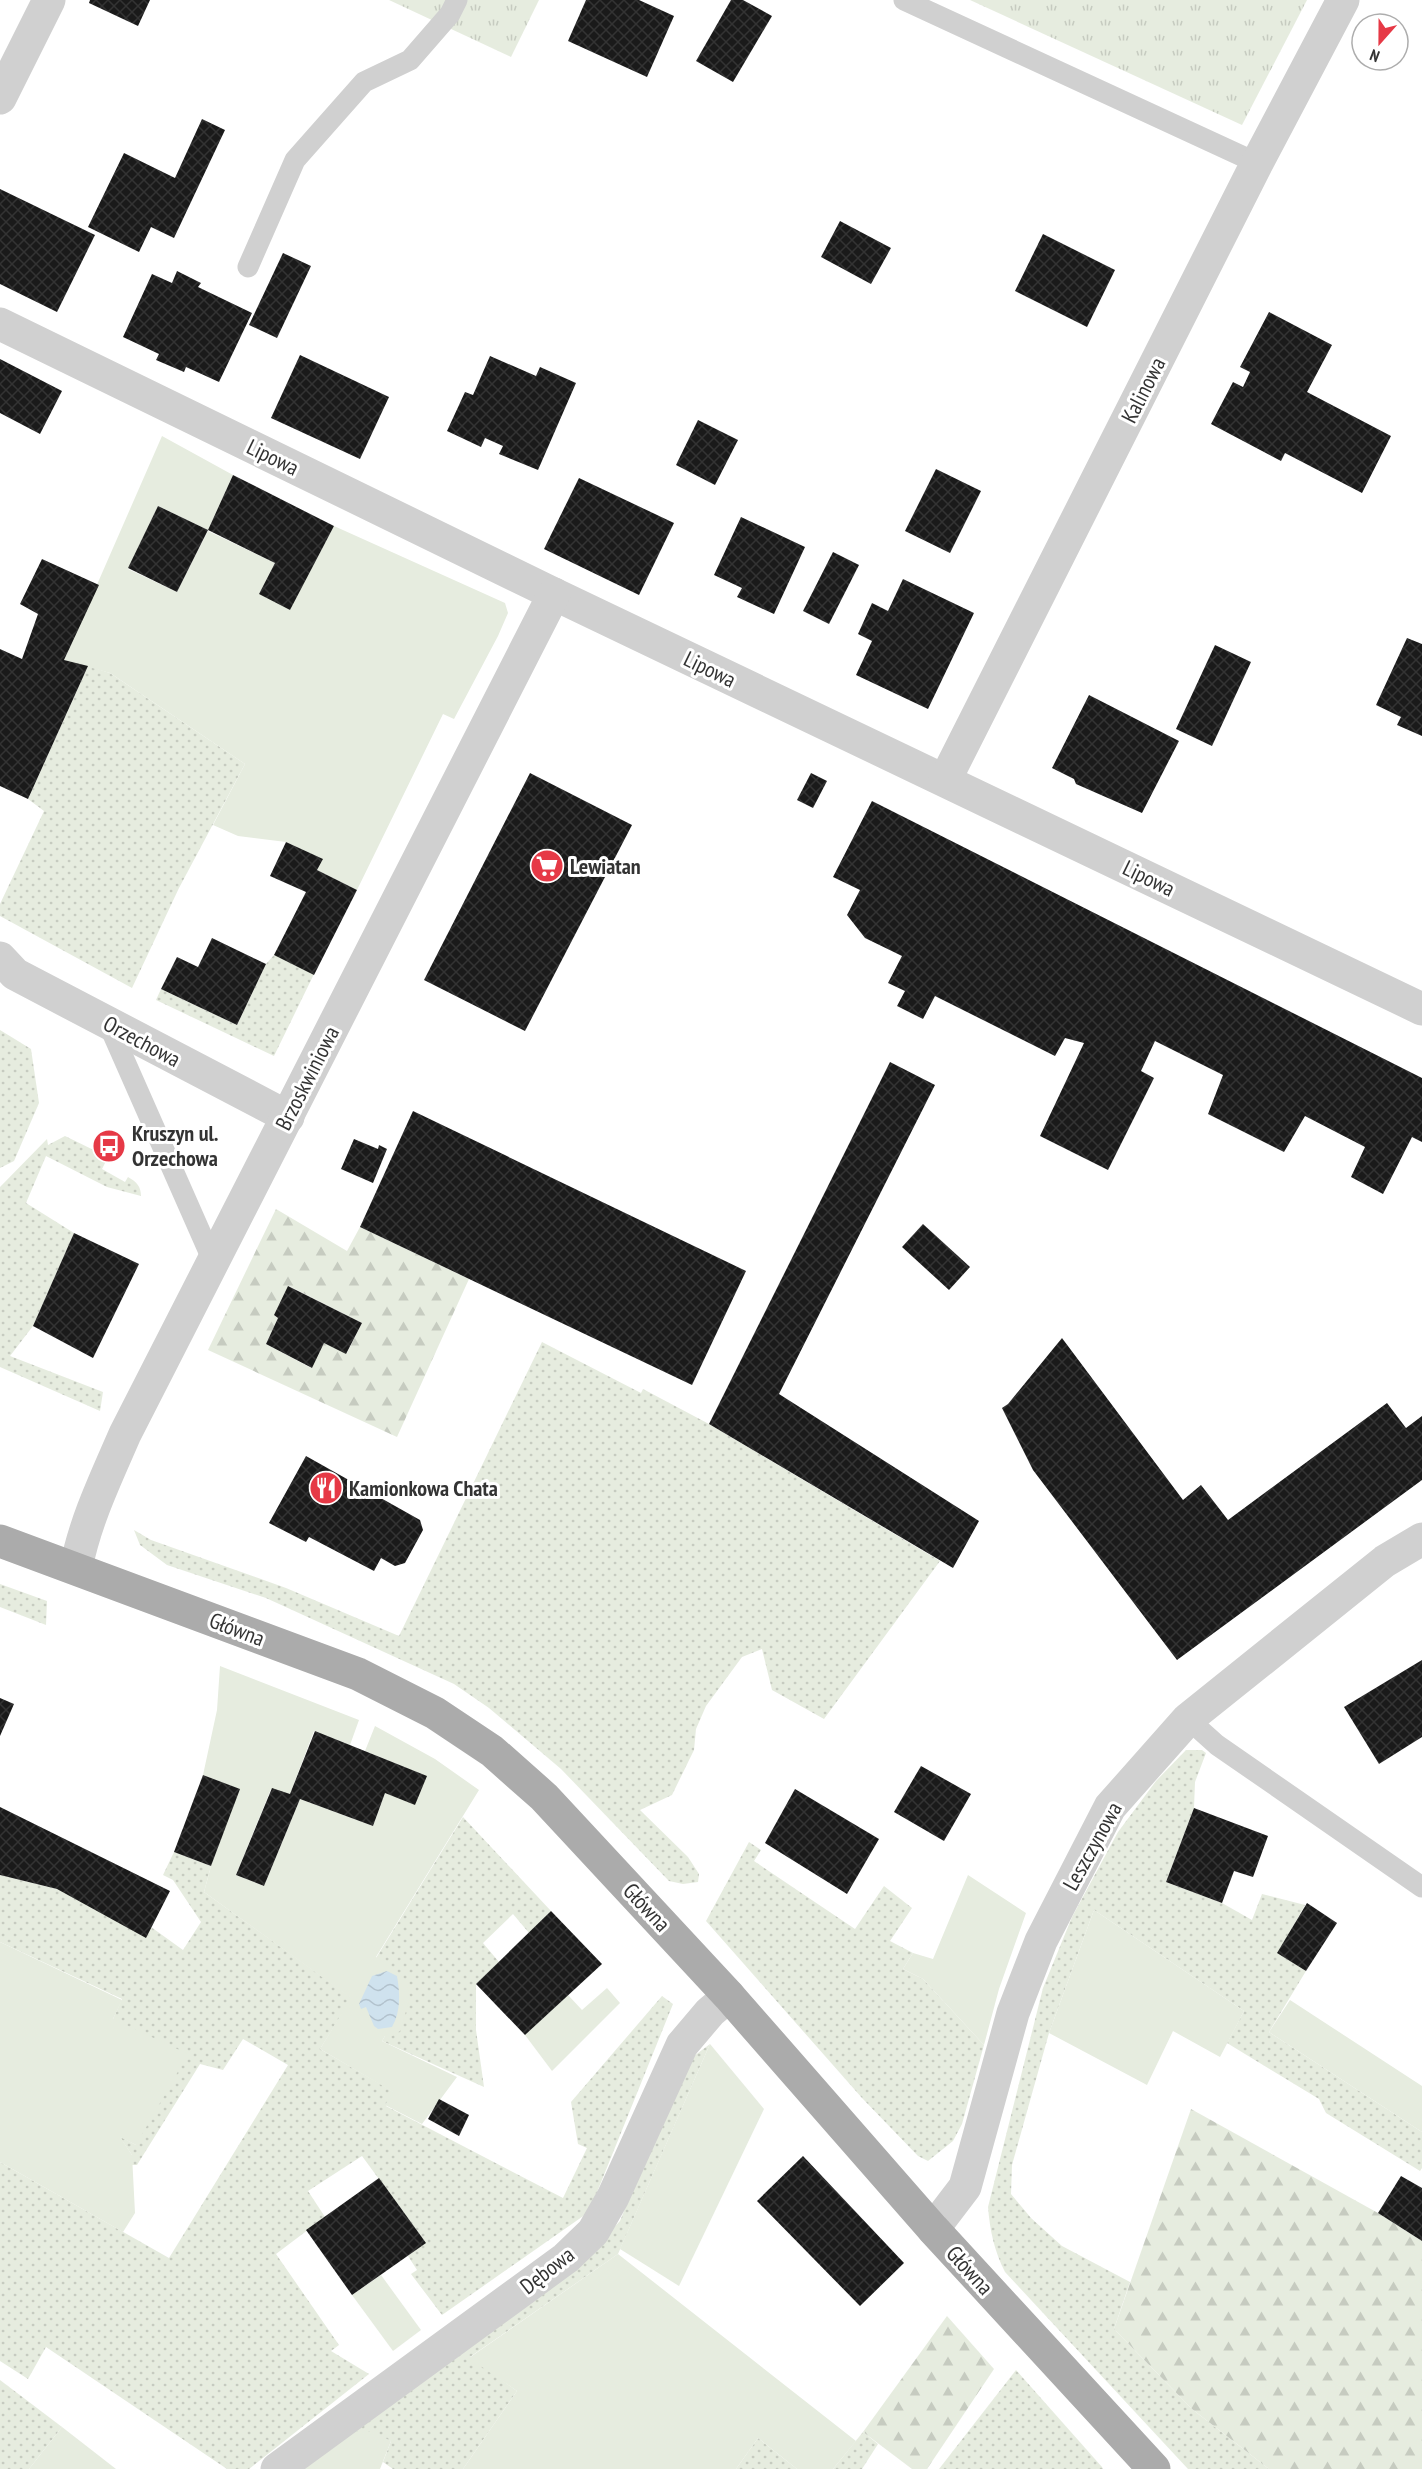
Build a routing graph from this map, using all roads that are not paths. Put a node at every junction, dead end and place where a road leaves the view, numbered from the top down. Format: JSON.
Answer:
{"nodes":[{"id":1,"x":49,"y":0,"type":"edge"},
{"id":2,"x":457,"y":0,"type":"edge"},
{"id":3,"x":904,"y":0,"type":"edge"},
{"id":4,"x":1343,"y":0,"type":"edge"},
{"id":5,"x":0,"y":98,"type":"edge"},
{"id":6,"x":1257,"y":163,"type":"junction"},
{"id":7,"x":248,"y":267,"type":"dead end"},
{"id":8,"x":0,"y":324,"type":"edge"},
{"id":9,"x":554,"y":594,"type":"junction"},
{"id":10,"x":945,"y":780,"type":"junction"},
{"id":11,"x":0,"y":958,"type":"edge"},
{"id":12,"x":1422,"y":1009,"type":"edge"},
{"id":13,"x":108,"y":1023,"type":"junction"},
{"id":14,"x":288,"y":1117,"type":"junction"},
{"id":15,"x":213,"y":1261,"type":"junction"},
{"id":16,"x":1422,"y":1539,"type":"edge"},
{"id":17,"x":0,"y":1541,"type":"edge"},
{"id":18,"x":76,"y":1568,"type":"junction"},
{"id":19,"x":1188,"y":1719,"type":"junction"},
{"id":20,"x":1422,"y":1887,"type":"edge"},
{"id":21,"x":729,"y":1996,"type":"junction"},
{"id":22,"x":933,"y":2229,"type":"junction"},
{"id":23,"x":277,"y":2469,"type":"edge"},
{"id":24,"x":1154,"y":2469,"type":"edge"}],
"edges":[{"from":1,"to":5,"type":"street"},
{"from":2,"to":7,"type":"lane"},
{"from":3,"to":6,"type":"lane"},
{"from":4,"to":6,"type":"street","name":"Kalinowa"},
{"from":6,"to":10,"type":"street","name":"Kalinowa"},
{"from":8,"to":9,"type":"street","name":"Lipowa"},
{"from":9,"to":10,"type":"street","name":"Lipowa"},
{"from":9,"to":14,"type":"street","name":"Brzoskwiniowa"},
{"from":10,"to":12,"type":"street","name":"Lipowa"},
{"from":11,"to":13,"type":"street","name":"Orzechowa"},
{"from":13,"to":14,"type":"street","name":"Orzechowa"},
{"from":13,"to":15,"type":"lane"},
{"from":14,"to":15,"type":"street","name":"Brzoskwiniowa"},
{"from":15,"to":18,"type":"street","name":"Brzoskwiniowa"},
{"from":16,"to":19,"type":"street","name":"Leszczynowa"},
{"from":17,"to":18,"type":"main road","name":"Główna"},
{"from":18,"to":21,"type":"main road","name":"Główna"},
{"from":19,"to":20,"type":"lane"},
{"from":19,"to":22,"type":"street","name":"Leszczynowa"},
{"from":21,"to":22,"type":"main road","name":"Główna"},
{"from":21,"to":23,"type":"street","name":"Dębowa"},
{"from":22,"to":24,"type":"main road","name":"Główna"}]}
